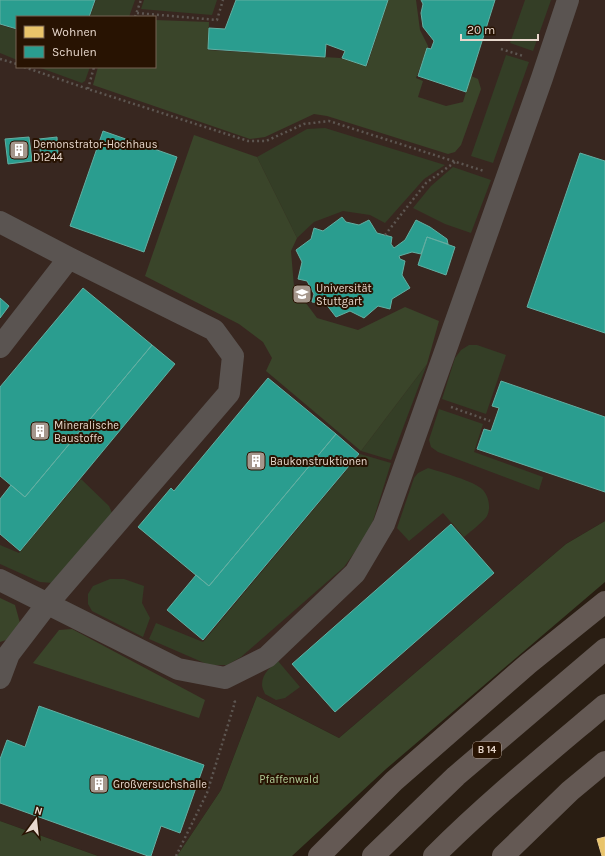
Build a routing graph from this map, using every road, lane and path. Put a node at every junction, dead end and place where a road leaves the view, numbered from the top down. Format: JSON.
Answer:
{"nodes":[{"id":1,"x":141,"y":0,"type":"edge"},
{"id":2,"x":223,"y":0,"type":"edge"},
{"id":3,"x":568,"y":0,"type":"edge"},
{"id":4,"x":137,"y":14,"type":"joint"},
{"id":5,"x":0,"y":58,"type":"edge"},
{"id":6,"x":16,"y":64,"type":"edge"},
{"id":7,"x":27,"y":68,"type":"edge"},
{"id":8,"x":94,"y":68,"type":"edge"},
{"id":9,"x":88,"y":89,"type":"junction"},
{"id":10,"x":456,"y":162,"type":"junction"},
{"id":11,"x":506,"y":178,"type":"junction"},
{"id":12,"x":0,"y":222,"type":"edge"},
{"id":13,"x":385,"y":236,"type":"dead end"},
{"id":14,"x":69,"y":258,"type":"junction"},
{"id":15,"x":0,"y":347,"type":"edge"},
{"id":16,"x":428,"y":399,"type":"junction"},
{"id":17,"x":490,"y":421,"type":"dead end"},
{"id":18,"x":0,"y":580,"type":"edge"},
{"id":19,"x":605,"y":602,"type":"edge"},
{"id":20,"x":48,"y":603,"type":"junction"},
{"id":21,"x":605,"y":649,"type":"edge"},
{"id":22,"x":0,"y":678,"type":"edge"},
{"id":23,"x":225,"y":678,"type":"junction"},
{"id":24,"x":605,"y":704,"type":"edge"},
{"id":25,"x":605,"y":762,"type":"edge"},
{"id":26,"x":176,"y":856,"type":"edge"},
{"id":27,"x":319,"y":856,"type":"edge"},
{"id":28,"x":373,"y":856,"type":"edge"},
{"id":29,"x":434,"y":856,"type":"edge"},
{"id":30,"x":503,"y":856,"type":"edge"}],
"edges":[{"from":1,"to":4,"type":"path"},
{"from":2,"to":4,"type":"path"},
{"from":3,"to":11,"type":"street"},
{"from":5,"to":6,"type":"path"},
{"from":7,"to":9,"type":"path"},
{"from":8,"to":9,"type":"path"},
{"from":9,"to":10,"type":"path"},
{"from":10,"to":11,"type":"path"},
{"from":10,"to":13,"type":"path"},
{"from":11,"to":16,"type":"street"},
{"from":12,"to":14,"type":"street"},
{"from":14,"to":15,"type":"street"},
{"from":14,"to":20,"type":"street"},
{"from":16,"to":17,"type":"path"},
{"from":16,"to":23,"type":"street"},
{"from":18,"to":20,"type":"street"},
{"from":19,"to":27,"type":"highway"},
{"from":20,"to":22,"type":"street"},
{"from":20,"to":23,"type":"street"},
{"from":21,"to":28,"type":"highway","number":"B 14"},
{"from":23,"to":26,"type":"path"},
{"from":24,"to":29,"type":"highway"},
{"from":25,"to":30,"type":"highway"}]}
